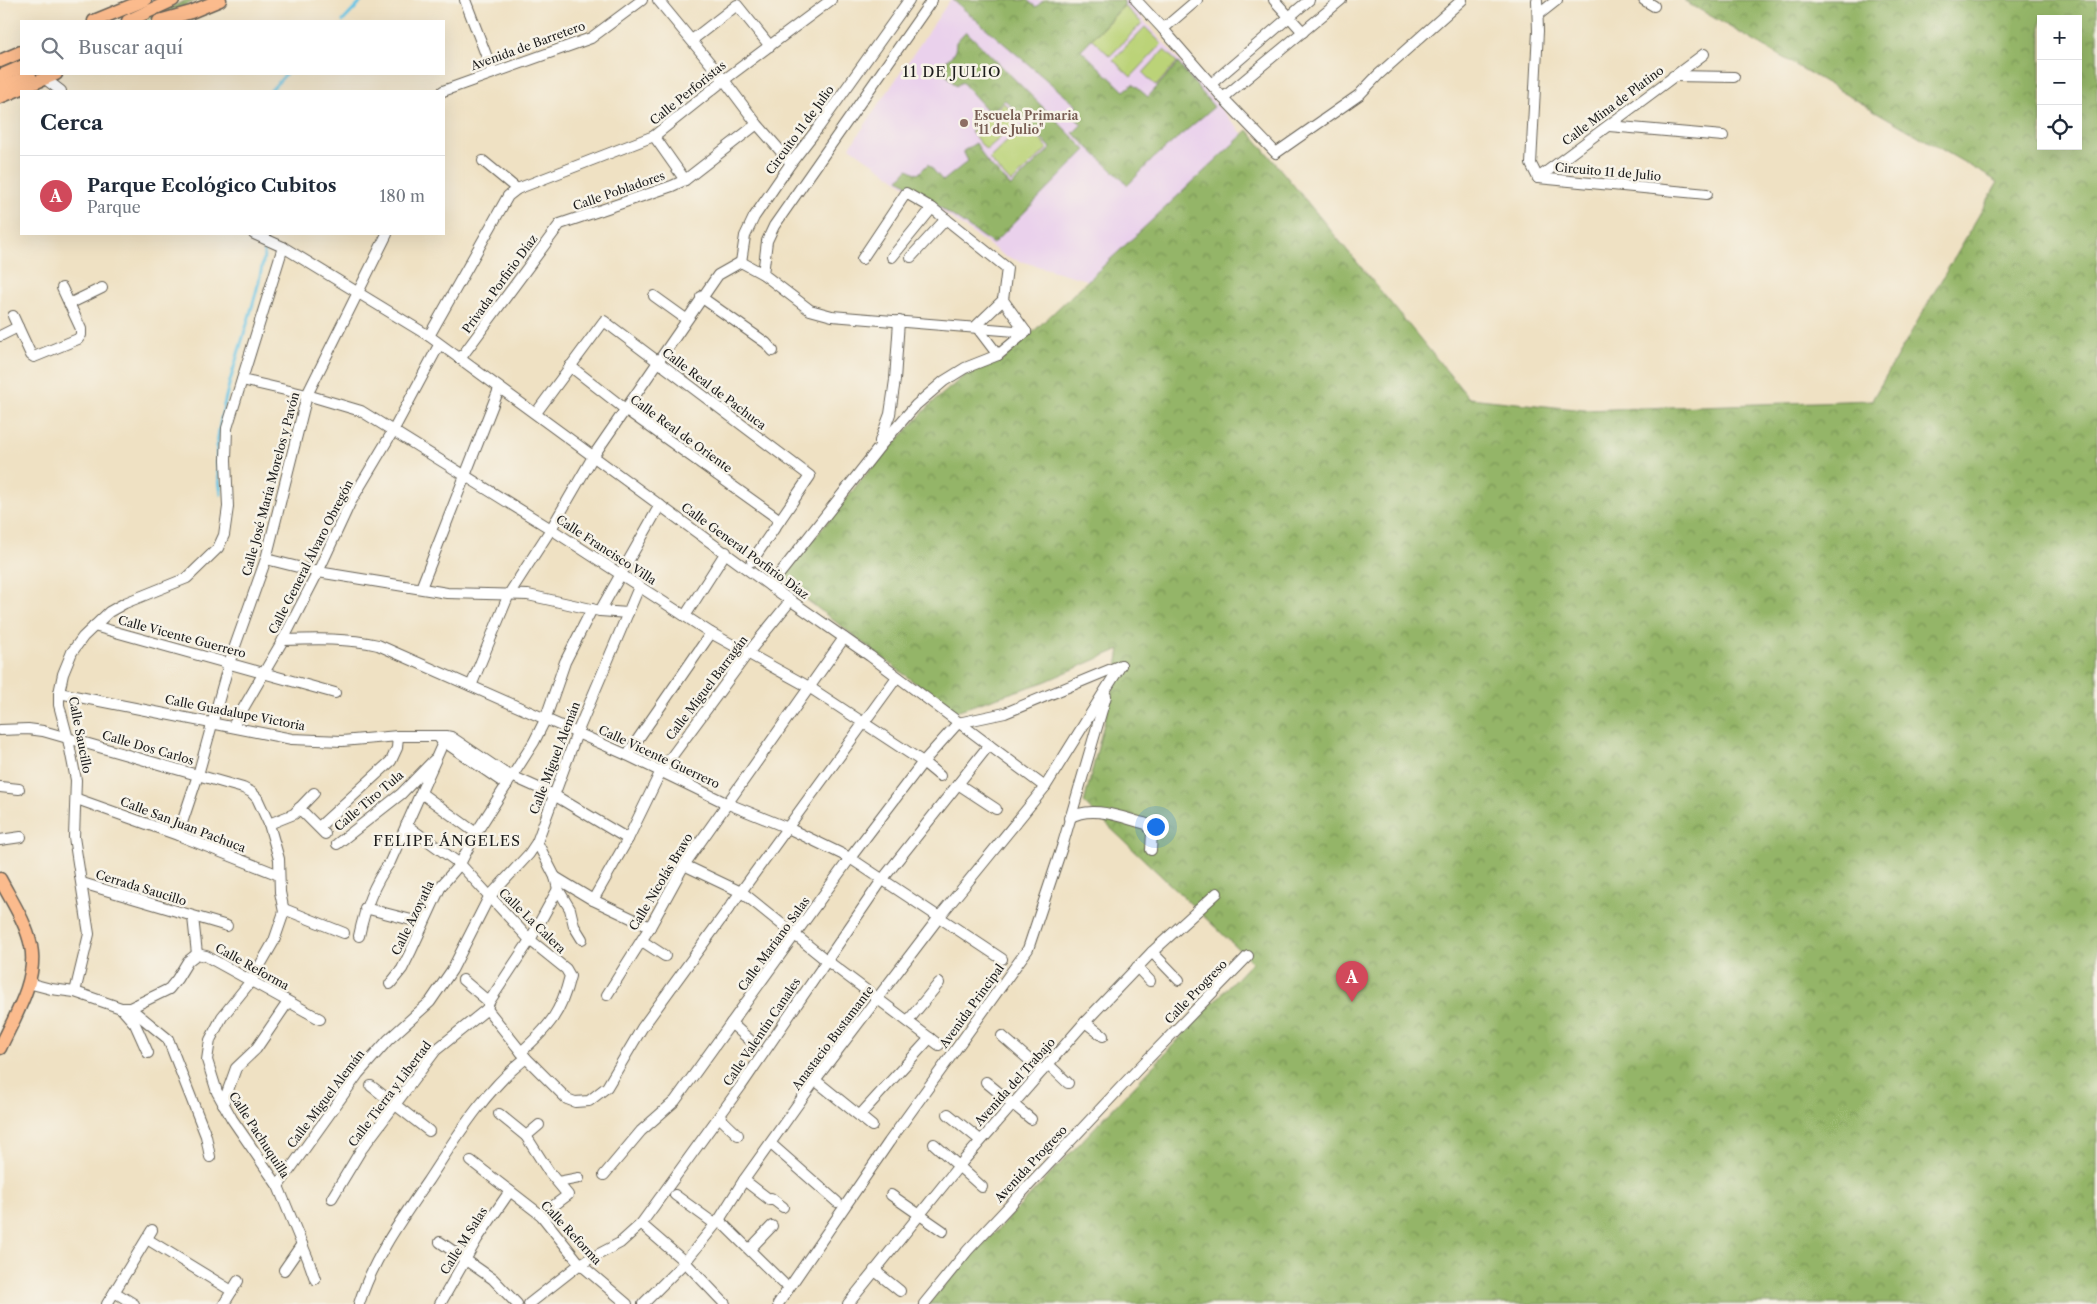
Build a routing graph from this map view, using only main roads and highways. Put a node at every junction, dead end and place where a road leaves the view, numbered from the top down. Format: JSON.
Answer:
{"nodes":[{"id":1,"x":145,"y":0,"type":"edge"},
{"id":2,"x":173,"y":0,"type":"edge"},
{"id":3,"x":220,"y":0,"type":"edge"},
{"id":4,"x":191,"y":12,"type":"junction"},
{"id":5,"x":96,"y":20,"type":"edge"},
{"id":6,"x":130,"y":20,"type":"edge"},
{"id":7,"x":163,"y":20,"type":"edge"},
{"id":8,"x":179,"y":20,"type":"edge"},
{"id":9,"x":20,"y":52,"type":"edge"},
{"id":10,"x":0,"y":61,"type":"edge"},
{"id":11,"x":20,"y":67,"type":"edge"},
{"id":12,"x":45,"y":75,"type":"edge"},
{"id":13,"x":0,"y":76,"type":"edge"},
{"id":14,"x":0,"y":88,"type":"edge"},
{"id":15,"x":0,"y":97,"type":"edge"},
{"id":16,"x":0,"y":879,"type":"edge"},
{"id":17,"x":0,"y":1048,"type":"edge"}],
"edges":[{"from":1,"to":5,"type":"main road"},
{"from":2,"to":6,"type":"main road"},
{"from":3,"to":4,"type":"main road"},
{"from":4,"to":7,"type":"main road"},
{"from":4,"to":8,"type":"main road"},
{"from":9,"to":10,"type":"main road"},
{"from":11,"to":13,"type":"main road"},
{"from":12,"to":14,"type":"main road"},
{"from":12,"to":15,"type":"main road"},
{"from":16,"to":17,"type":"main road"}]}
